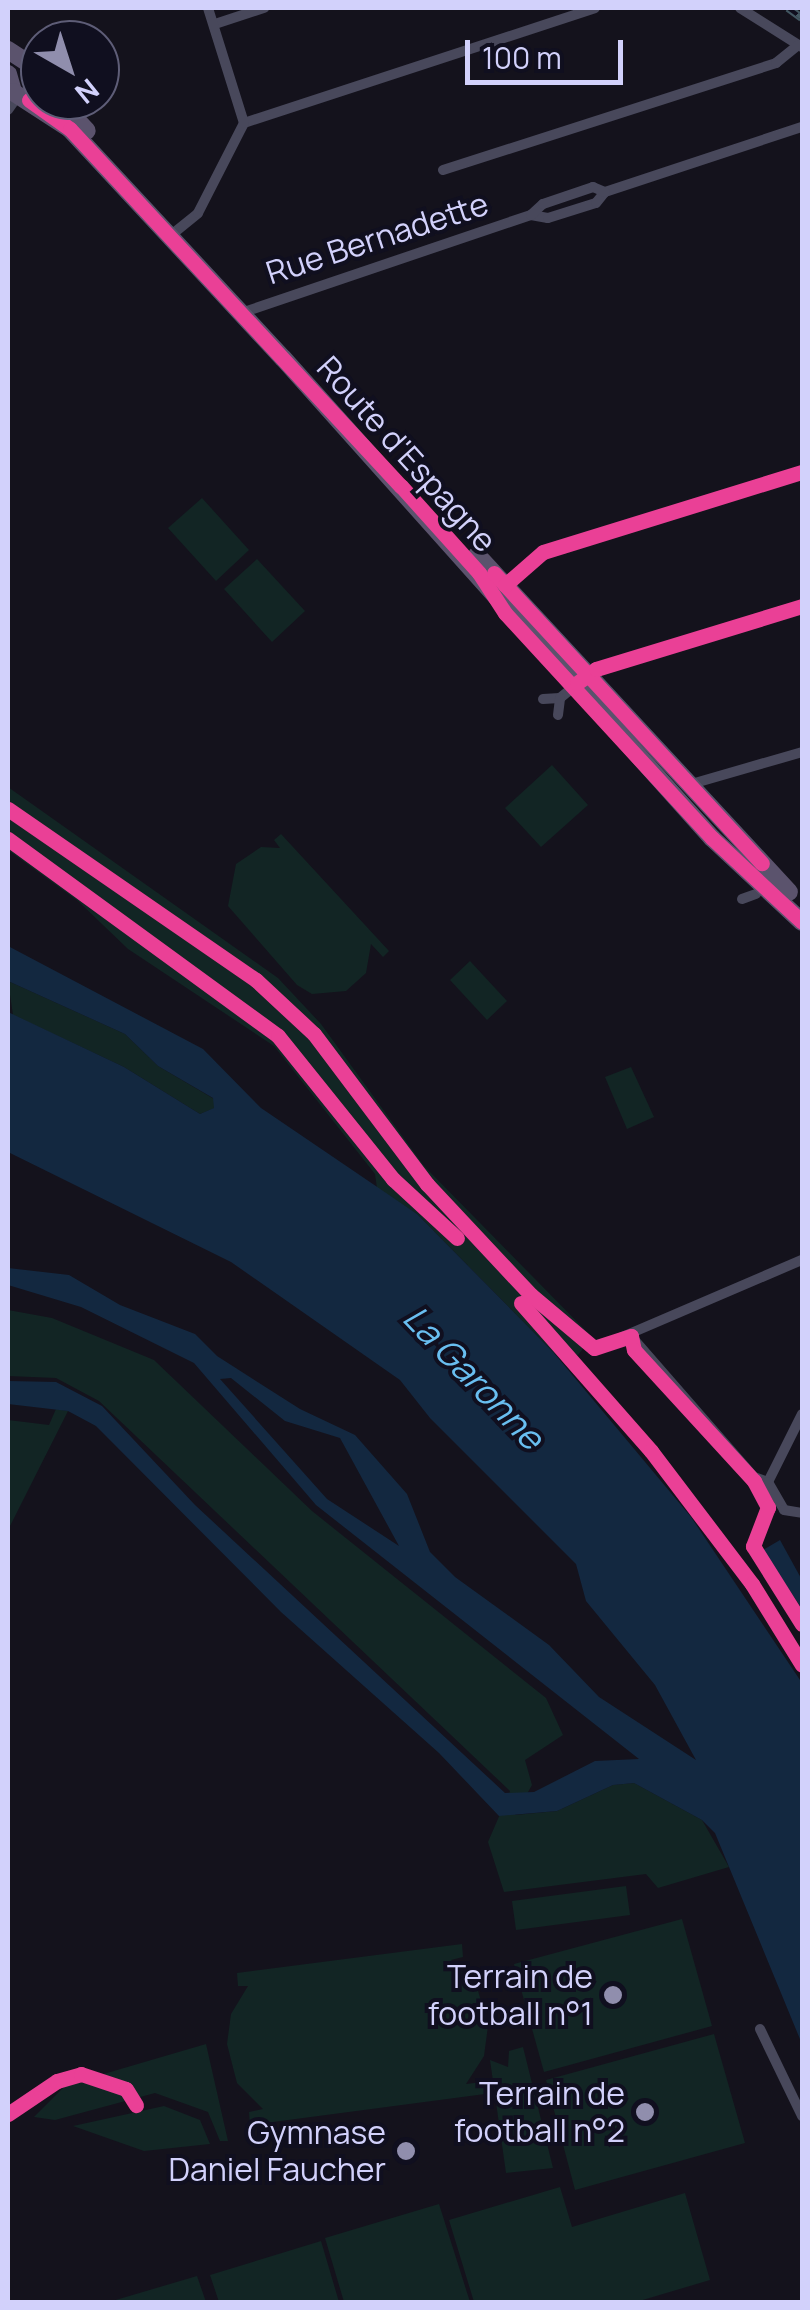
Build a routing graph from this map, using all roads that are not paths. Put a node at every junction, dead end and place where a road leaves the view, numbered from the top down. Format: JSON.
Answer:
{"nodes":[{"id":1,"x":208,"y":8,"type":"edge"},
{"id":2,"x":264,"y":8,"type":"edge"},
{"id":3,"x":595,"y":8,"type":"edge"},
{"id":4,"x":740,"y":8,"type":"edge"},
{"id":5,"x":215,"y":24,"type":"junction"},
{"id":6,"x":800,"y":46,"type":"edge"},
{"id":7,"x":8,"y":50,"type":"edge"},
{"id":8,"x":20,"y":81,"type":"edge"},
{"id":9,"x":60,"y":120,"type":"edge"},
{"id":10,"x":75,"y":120,"type":"edge"},
{"id":11,"x":244,"y":123,"type":"junction"},
{"id":12,"x":802,"y":127,"type":"edge"},
{"id":13,"x":443,"y":170,"type":"dead end"},
{"id":14,"x":174,"y":233,"type":"junction"},
{"id":15,"x":245,"y":309,"type":"junction"},
{"id":16,"x":802,"y":472,"type":"edge"},
{"id":17,"x":505,"y":585,"type":"junction"},
{"id":18,"x":802,"y":606,"type":"edge"},
{"id":19,"x":573,"y":686,"type":"junction"},
{"id":20,"x":542,"y":699,"type":"dead end"},
{"id":21,"x":558,"y":715,"type":"dead end"},
{"id":22,"x":802,"y":752,"type":"edge"},
{"id":23,"x":690,"y":784,"type":"junction"},
{"id":24,"x":667,"y":789,"type":"junction"},
{"id":25,"x":756,"y":894,"type":"dead end"},
{"id":26,"x":742,"y":900,"type":"dead end"},
{"id":27,"x":802,"y":907,"type":"edge"},
{"id":28,"x":802,"y":922,"type":"edge"},
{"id":29,"x":802,"y":1260,"type":"edge"},
{"id":30,"x":631,"y":1336,"type":"junction"},
{"id":31,"x":608,"y":1343,"type":"dead end"},
{"id":32,"x":802,"y":1414,"type":"edge"},
{"id":33,"x":768,"y":1482,"type":"junction"},
{"id":34,"x":802,"y":1513,"type":"edge"},
{"id":35,"x":760,"y":2029,"type":"dead end"},
{"id":36,"x":802,"y":2116,"type":"edge"}],
"edges":[{"from":1,"to":5,"type":"street"},
{"from":2,"to":5,"type":"street"},
{"from":3,"to":11,"type":"street"},
{"from":4,"to":6,"type":"street"},
{"from":5,"to":11,"type":"street"},
{"from":6,"to":13,"type":"street"},
{"from":7,"to":8,"type":"main road","name":"Route d'Espagne"},
{"from":9,"to":14,"type":"main road","name":"Route d'Espagne"},
{"from":10,"to":14,"type":"main road","name":"Route d'Espagne"},
{"from":11,"to":14,"type":"street"},
{"from":12,"to":15,"type":"street","name":"Rue Bernadette"},
{"from":14,"to":15,"type":"main road","name":"Route d'Espagne"},
{"from":15,"to":17,"type":"main road","name":"Route d'Espagne"},
{"from":15,"to":19,"type":"main road","name":"Route d'Espagne"},
{"from":16,"to":17,"type":"street"},
{"from":17,"to":19,"type":"main road","name":"Route d'Espagne"},
{"from":18,"to":19,"type":"street"},
{"from":19,"to":20,"type":"street"},
{"from":19,"to":21,"type":"street"},
{"from":19,"to":23,"type":"main road","name":"Route d'Espagne"},
{"from":19,"to":24,"type":"main road","name":"Route d'Espagne"},
{"from":22,"to":23,"type":"street"},
{"from":23,"to":24,"type":"street"},
{"from":23,"to":27,"type":"main road","name":"Route d'Espagne"},
{"from":24,"to":28,"type":"main road","name":"Route d'Espagne"},
{"from":25,"to":26,"type":"street"},
{"from":29,"to":30,"type":"street"},
{"from":30,"to":31,"type":"street"},
{"from":30,"to":33,"type":"street"},
{"from":32,"to":33,"type":"street"},
{"from":33,"to":34,"type":"street"},
{"from":35,"to":36,"type":"street"}]}
